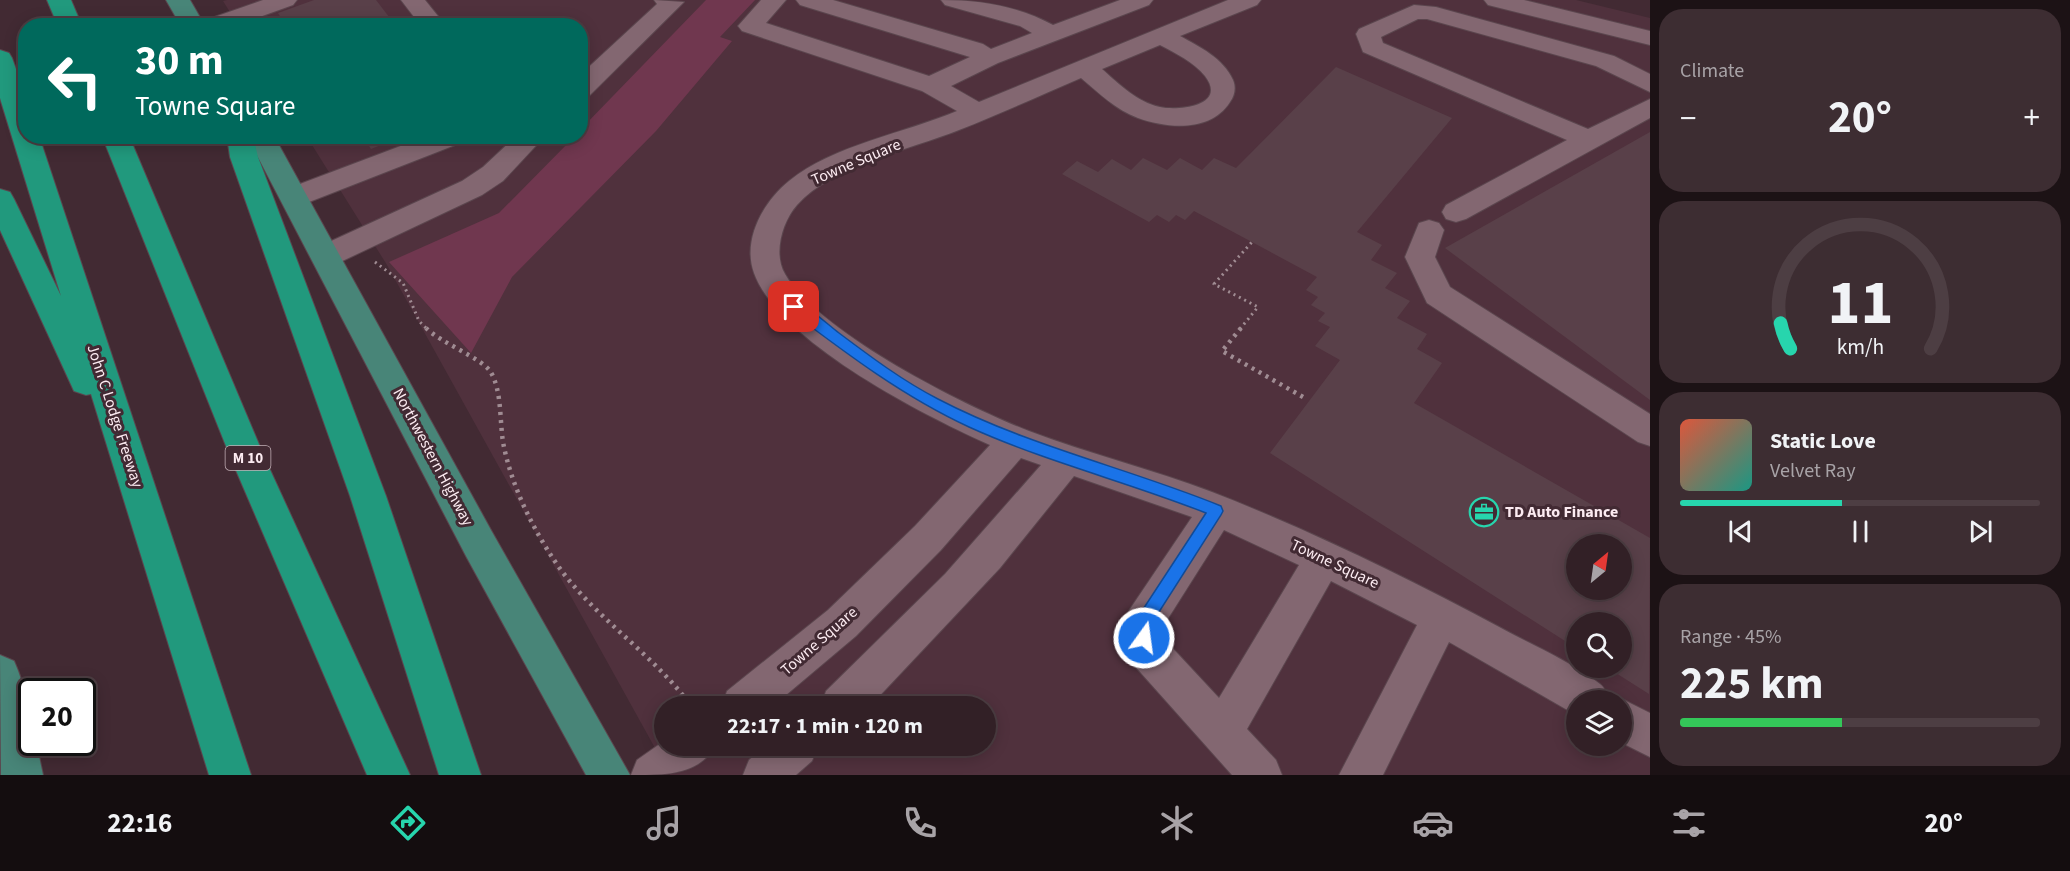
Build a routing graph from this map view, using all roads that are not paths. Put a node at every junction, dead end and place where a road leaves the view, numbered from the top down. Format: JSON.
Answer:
{"nodes":[{"id":1,"x":59,"y":0,"type":"edge"},
{"id":2,"x":178,"y":0,"type":"edge"},
{"id":3,"x":285,"y":0,"type":"edge"},
{"id":4,"x":413,"y":0,"type":"edge"},
{"id":5,"x":666,"y":0,"type":"edge"},
{"id":6,"x":774,"y":0,"type":"edge"},
{"id":7,"x":808,"y":0,"type":"edge"},
{"id":8,"x":953,"y":0,"type":"edge"},
{"id":9,"x":1092,"y":0,"type":"edge"},
{"id":10,"x":1141,"y":0,"type":"edge"},
{"id":11,"x":1249,"y":0,"type":"edge"},
{"id":12,"x":1496,"y":0,"type":"edge"},
{"id":13,"x":1207,"y":6,"type":"edge"},
{"id":14,"x":1116,"y":10,"type":"junction"},
{"id":15,"x":67,"y":18,"type":"edge"},
{"id":16,"x":188,"y":18,"type":"edge"},
{"id":17,"x":234,"y":18,"type":"edge"},
{"id":18,"x":428,"y":18,"type":"edge"},
{"id":19,"x":1052,"y":34,"type":"junction"},
{"id":20,"x":1162,"y":36,"type":"junction"},
{"id":21,"x":1650,"y":38,"type":"edge"},
{"id":22,"x":998,"y":55,"type":"junction"},
{"id":23,"x":0,"y":58,"type":"edge"},
{"id":24,"x":1084,"y":67,"type":"junction"},
{"id":25,"x":588,"y":82,"type":"edge"},
{"id":26,"x":1047,"y":82,"type":"junction"},
{"id":27,"x":1650,"y":84,"type":"edge"},
{"id":28,"x":931,"y":85,"type":"junction"},
{"id":29,"x":1650,"y":107,"type":"edge"},
{"id":30,"x":977,"y":112,"type":"junction"},
{"id":31,"x":18,"y":114,"type":"edge"},
{"id":32,"x":1590,"y":140,"type":"junction"},
{"id":33,"x":28,"y":144,"type":"edge"},
{"id":34,"x":119,"y":144,"type":"edge"},
{"id":35,"x":242,"y":144,"type":"edge"},
{"id":36,"x":264,"y":144,"type":"edge"},
{"id":37,"x":433,"y":144,"type":"edge"},
{"id":38,"x":524,"y":144,"type":"edge"},
{"id":39,"x":294,"y":197,"type":"junction"},
{"id":40,"x":0,"y":199,"type":"edge"},
{"id":41,"x":1456,"y":212,"type":"dead end"},
{"id":42,"x":1429,"y":230,"type":"dead end"},
{"id":43,"x":326,"y":256,"type":"junction"},
{"id":44,"x":1650,"y":432,"type":"edge"},
{"id":45,"x":1015,"y":441,"type":"junction"},
{"id":46,"x":1067,"y":458,"type":"junction"},
{"id":47,"x":144,"y":505,"type":"junction"},
{"id":48,"x":1216,"y":511,"type":"junction"},
{"id":49,"x":1324,"y":558,"type":"junction"},
{"id":50,"x":1442,"y":616,"type":"junction"},
{"id":51,"x":0,"y":675,"type":"edge"},
{"id":52,"x":1572,"y":690,"type":"edge"},
{"id":53,"x":754,"y":696,"type":"edge"},
{"id":54,"x":851,"y":696,"type":"edge"},
{"id":55,"x":1632,"y":726,"type":"edge"},
{"id":56,"x":1222,"y":732,"type":"junction"},
{"id":57,"x":1650,"y":736,"type":"edge"},
{"id":58,"x":680,"y":756,"type":"edge"},
{"id":59,"x":786,"y":756,"type":"edge"},
{"id":60,"x":12,"y":757,"type":"edge"},
{"id":61,"x":230,"y":775,"type":"edge"},
{"id":62,"x":389,"y":775,"type":"edge"},
{"id":63,"x":460,"y":775,"type":"edge"},
{"id":64,"x":609,"y":775,"type":"edge"},
{"id":65,"x":652,"y":775,"type":"edge"},
{"id":66,"x":764,"y":775,"type":"edge"},
{"id":67,"x":1261,"y":775,"type":"edge"},
{"id":68,"x":1360,"y":775,"type":"edge"}],
"edges":[{"from":1,"to":15,"type":"highway"},
{"from":2,"to":16,"type":"main road"},
{"from":3,"to":17,"type":"street"},
{"from":4,"to":18,"type":"street"},
{"from":5,"to":25,"type":"street"},
{"from":6,"to":28,"type":"street"},
{"from":7,"to":22,"type":"street"},
{"from":8,"to":19,"type":"street"},
{"from":9,"to":14,"type":"street"},
{"from":10,"to":14,"type":"street"},
{"from":11,"to":13,"type":"street","name":"Towne Square"},
{"from":12,"to":21,"type":"street"},
{"from":13,"to":20,"type":"street","name":"Towne Square"},
{"from":14,"to":19,"type":"street"},
{"from":19,"to":22,"type":"street"},
{"from":20,"to":24,"type":"street","name":"Towne Square"},
{"from":20,"to":24,"type":"street"},
{"from":22,"to":26,"type":"street"},
{"from":22,"to":28,"type":"street"},
{"from":23,"to":31,"type":"highway","name":"John C Lodge Freeway"},
{"from":24,"to":26,"type":"street","name":"Towne Square"},
{"from":26,"to":30,"type":"street","name":"Towne Square"},
{"from":27,"to":32,"type":"street"},
{"from":28,"to":30,"type":"street"},
{"from":29,"to":32,"type":"street"},
{"from":30,"to":45,"type":"street","name":"Towne Square"},
{"from":32,"to":41,"type":"street"},
{"from":33,"to":47,"type":"highway","name":"John C Lodge Freeway"},
{"from":34,"to":62,"type":"highway","number":"M 10"},
{"from":35,"to":63,"type":"highway"},
{"from":36,"to":39,"type":"main road","name":"Northwestern Highway"},
{"from":37,"to":39,"type":"street"},
{"from":38,"to":43,"type":"street"},
{"from":39,"to":43,"type":"main road","name":"Northwestern Highway"},
{"from":40,"to":47,"type":"highway"},
{"from":42,"to":44,"type":"street"},
{"from":43,"to":64,"type":"main road","name":"Northwestern Highway"},
{"from":45,"to":46,"type":"street","name":"Towne Square"},
{"from":45,"to":53,"type":"street","name":"Towne Square"},
{"from":46,"to":48,"type":"street","name":"Towne Square"},
{"from":46,"to":54,"type":"street"},
{"from":47,"to":61,"type":"highway","name":"John C Lodge Freeway"},
{"from":48,"to":49,"type":"street","name":"Towne Square"},
{"from":48,"to":56,"type":"street"},
{"from":49,"to":50,"type":"street","name":"Towne Square"},
{"from":49,"to":56,"type":"street"},
{"from":50,"to":52,"type":"street","name":"Towne Square"},
{"from":50,"to":68,"type":"street"},
{"from":51,"to":60,"type":"main road"},
{"from":55,"to":57,"type":"street"},
{"from":56,"to":67,"type":"street"},
{"from":58,"to":65,"type":"street"},
{"from":59,"to":66,"type":"street"}]}
